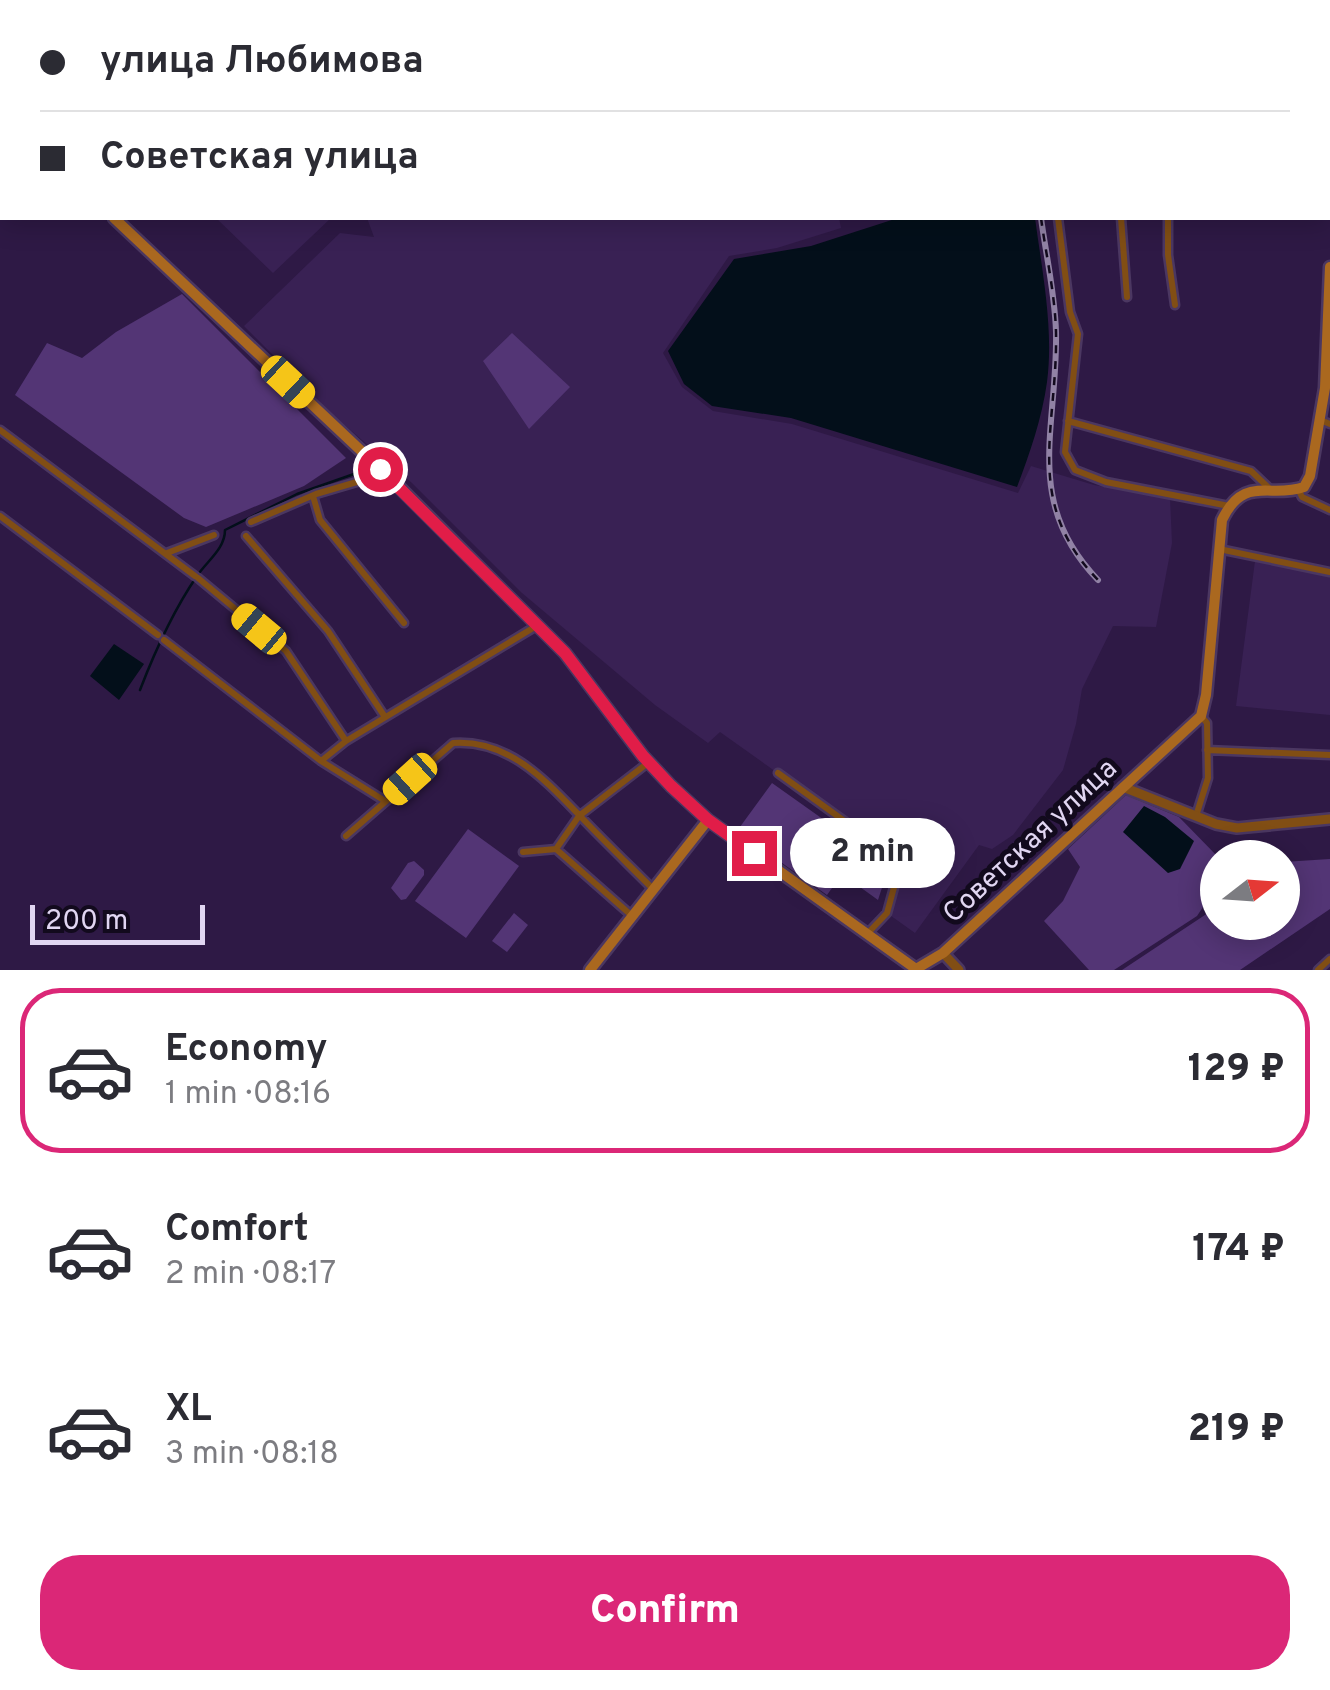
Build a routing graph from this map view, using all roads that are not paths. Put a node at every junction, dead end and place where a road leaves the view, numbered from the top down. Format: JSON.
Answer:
{"nodes":[{"id":1,"x":116,"y":220,"type":"edge"},
{"id":2,"x":1058,"y":220,"type":"edge"},
{"id":3,"x":1121,"y":220,"type":"edge"},
{"id":4,"x":1168,"y":220,"type":"edge"},
{"id":5,"x":1330,"y":267,"type":"edge"},
{"id":6,"x":1127,"y":297,"type":"dead end"},
{"id":7,"x":1176,"y":305,"type":"dead end"},
{"id":8,"x":1328,"y":388,"type":"edge"},
{"id":9,"x":1068,"y":422,"type":"junction"},
{"id":10,"x":1325,"y":422,"type":"edge"},
{"id":11,"x":0,"y":430,"type":"edge"},
{"id":12,"x":380,"y":469,"type":"junction"},
{"id":13,"x":1270,"y":489,"type":"junction"},
{"id":14,"x":1298,"y":489,"type":"junction"},
{"id":15,"x":313,"y":496,"type":"junction"},
{"id":16,"x":1229,"y":506,"type":"junction"},
{"id":17,"x":1330,"y":510,"type":"edge"},
{"id":18,"x":0,"y":516,"type":"edge"},
{"id":19,"x":251,"y":522,"type":"dead end"},
{"id":20,"x":214,"y":535,"type":"dead end"},
{"id":21,"x":246,"y":536,"type":"dead end"},
{"id":22,"x":1220,"y":549,"type":"junction"},
{"id":23,"x":166,"y":554,"type":"junction"},
{"id":24,"x":1330,"y":572,"type":"edge"},
{"id":25,"x":404,"y":623,"type":"dead end"},
{"id":26,"x":538,"y":625,"type":"junction"},
{"id":27,"x":1200,"y":716,"type":"junction"},
{"id":28,"x":384,"y":717,"type":"junction"},
{"id":29,"x":346,"y":740,"type":"junction"},
{"id":30,"x":1207,"y":750,"type":"junction"},
{"id":31,"x":1330,"y":755,"type":"edge"},
{"id":32,"x":321,"y":761,"type":"junction"},
{"id":33,"x":649,"y":762,"type":"junction"},
{"id":34,"x":778,"y":773,"type":"dead end"},
{"id":35,"x":1123,"y":787,"type":"junction"},
{"id":36,"x":386,"y":801,"type":"junction"},
{"id":37,"x":579,"y":816,"type":"junction"},
{"id":38,"x":1196,"y":816,"type":"junction"},
{"id":39,"x":1330,"y":819,"type":"edge"},
{"id":40,"x":708,"y":820,"type":"junction"},
{"id":41,"x":346,"y":836,"type":"dead end"},
{"id":42,"x":556,"y":849,"type":"junction"},
{"id":43,"x":523,"y":852,"type":"dead end"},
{"id":44,"x":654,"y":890,"type":"junction"},
{"id":45,"x":632,"y":916,"type":"junction"},
{"id":46,"x":867,"y":934,"type":"junction"},
{"id":47,"x":943,"y":953,"type":"junction"},
{"id":48,"x":1330,"y":959,"type":"edge"},
{"id":49,"x":590,"y":970,"type":"edge"},
{"id":50,"x":959,"y":970,"type":"edge"},
{"id":51,"x":1318,"y":970,"type":"edge"}],
"edges":[{"from":1,"to":12,"type":"main road","name":"Советская улица"},
{"from":2,"to":9,"type":"street"},
{"from":3,"to":6,"type":"street"},
{"from":4,"to":7,"type":"street"},
{"from":5,"to":8,"type":"main road"},
{"from":8,"to":10,"type":"main road"},
{"from":9,"to":13,"type":"street"},
{"from":9,"to":16,"type":"street"},
{"from":10,"to":14,"type":"main road"},
{"from":11,"to":23,"type":"street"},
{"from":12,"to":15,"type":"street"},
{"from":12,"to":26,"type":"main road","name":"Советская улица"},
{"from":13,"to":14,"type":"main road"},
{"from":13,"to":16,"type":"main road"},
{"from":14,"to":17,"type":"street"},
{"from":15,"to":19,"type":"street"},
{"from":15,"to":25,"type":"street"},
{"from":16,"to":22,"type":"main road"},
{"from":18,"to":32,"type":"street"},
{"from":20,"to":23,"type":"street"},
{"from":21,"to":28,"type":"street"},
{"from":22,"to":24,"type":"street"},
{"from":22,"to":27,"type":"main road"},
{"from":23,"to":29,"type":"street"},
{"from":26,"to":28,"type":"street"},
{"from":26,"to":33,"type":"main road","name":"Советская улица"},
{"from":27,"to":30,"type":"street"},
{"from":27,"to":35,"type":"main road","name":"Советская улица"},
{"from":28,"to":29,"type":"street"},
{"from":29,"to":32,"type":"street"},
{"from":30,"to":31,"type":"street"},
{"from":30,"to":38,"type":"street"},
{"from":32,"to":36,"type":"street"},
{"from":33,"to":37,"type":"street"},
{"from":33,"to":40,"type":"main road","name":"Советская улица"},
{"from":34,"to":46,"type":"street"},
{"from":35,"to":38,"type":"street"},
{"from":35,"to":47,"type":"main road","name":"Советская улица"},
{"from":36,"to":37,"type":"street"},
{"from":36,"to":41,"type":"street"},
{"from":37,"to":42,"type":"street"},
{"from":37,"to":44,"type":"street"},
{"from":38,"to":39,"type":"street"},
{"from":40,"to":44,"type":"main road"},
{"from":40,"to":46,"type":"main road","name":"Советская улица"},
{"from":42,"to":43,"type":"street"},
{"from":42,"to":45,"type":"street"},
{"from":44,"to":45,"type":"main road"},
{"from":45,"to":49,"type":"main road"},
{"from":46,"to":47,"type":"main road","name":"Советская улица"},
{"from":47,"to":50,"type":"street"},
{"from":48,"to":51,"type":"street"}]}
